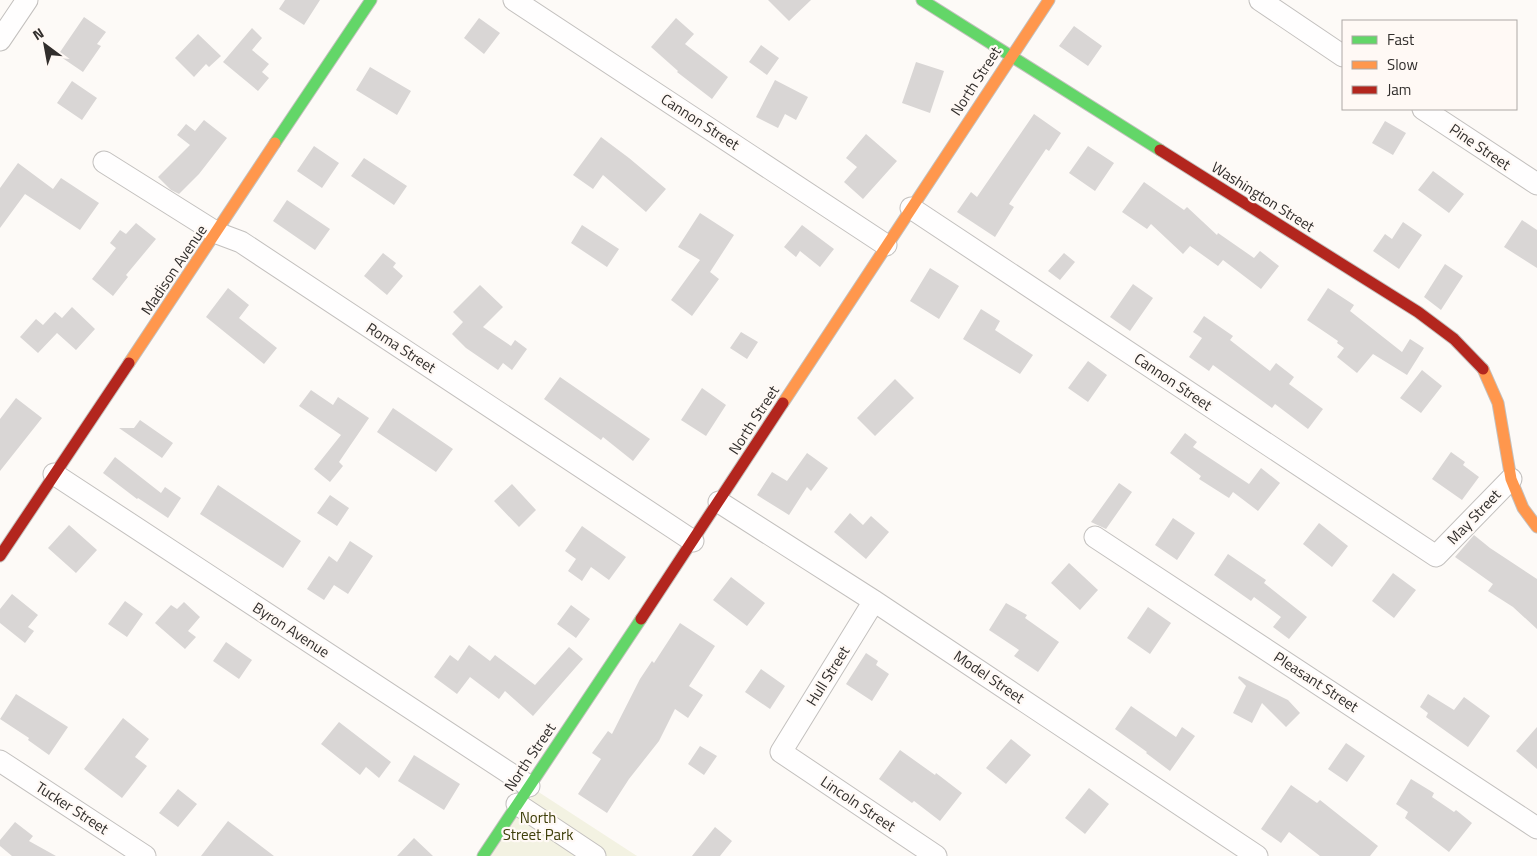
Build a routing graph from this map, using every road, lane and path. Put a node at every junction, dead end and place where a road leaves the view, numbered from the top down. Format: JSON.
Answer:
{"nodes":[{"id":1,"x":27,"y":0,"type":"edge"},
{"id":2,"x":371,"y":0,"type":"edge"},
{"id":3,"x":514,"y":0,"type":"edge"},
{"id":4,"x":922,"y":0,"type":"edge"},
{"id":5,"x":1049,"y":0,"type":"edge"},
{"id":6,"x":1260,"y":0,"type":"edge"},
{"id":7,"x":0,"y":40,"type":"edge"},
{"id":8,"x":1342,"y":55,"type":"edge"},
{"id":9,"x":1010,"y":56,"type":"junction"},
{"id":10,"x":1425,"y":110,"type":"edge"},
{"id":11,"x":104,"y":162,"type":"dead end"},
{"id":12,"x":1537,"y":184,"type":"edge"},
{"id":13,"x":910,"y":208,"type":"junction"},
{"id":14,"x":217,"y":233,"type":"junction"},
{"id":15,"x":886,"y":245,"type":"junction"},
{"id":16,"x":54,"y":474,"type":"junction"},
{"id":17,"x":1511,"y":479,"type":"junction"},
{"id":18,"x":719,"y":502,"type":"junction"},
{"id":19,"x":1537,"y":527,"type":"edge"},
{"id":20,"x":1095,"y":537,"type":"dead end"},
{"id":21,"x":693,"y":541,"type":"junction"},
{"id":22,"x":0,"y":556,"type":"edge"},
{"id":23,"x":1436,"y":556,"type":"joint"},
{"id":24,"x":874,"y":601,"type":"junction"},
{"id":25,"x":781,"y":752,"type":"joint"},
{"id":26,"x":0,"y":761,"type":"edge"},
{"id":27,"x":528,"y":786,"type":"junction"},
{"id":28,"x":517,"y":804,"type":"junction"},
{"id":29,"x":1537,"y":828,"type":"edge"},
{"id":30,"x":145,"y":856,"type":"edge"},
{"id":31,"x":483,"y":856,"type":"edge"},
{"id":32,"x":596,"y":856,"type":"edge"},
{"id":33,"x":936,"y":856,"type":"edge"},
{"id":34,"x":1257,"y":856,"type":"edge"}],
"edges":[{"from":1,"to":7,"type":"street"},
{"from":2,"to":14,"type":"street","name":"Madison Avenue"},
{"from":3,"to":15,"type":"street","name":"Cannon Street"},
{"from":4,"to":9,"type":"street","name":"Washington Street"},
{"from":5,"to":9,"type":"street","name":"North Street"},
{"from":6,"to":8,"type":"street"},
{"from":9,"to":13,"type":"street","name":"North Street"},
{"from":9,"to":17,"type":"street","name":"Washington Street"},
{"from":10,"to":12,"type":"street","name":"Pine Street"},
{"from":11,"to":14,"type":"street","name":"Roma Street"},
{"from":13,"to":15,"type":"street","name":"North Street"},
{"from":13,"to":23,"type":"street","name":"Cannon Street"},
{"from":14,"to":16,"type":"street","name":"Madison Avenue"},
{"from":14,"to":21,"type":"street","name":"Roma Street"},
{"from":15,"to":18,"type":"street","name":"North Street"},
{"from":16,"to":22,"type":"street","name":"Madison Avenue"},
{"from":16,"to":27,"type":"street","name":"Byron Avenue"},
{"from":17,"to":19,"type":"street","name":"Washington Street"},
{"from":17,"to":23,"type":"street","name":"May Street"},
{"from":18,"to":21,"type":"street","name":"North Street"},
{"from":18,"to":24,"type":"street","name":"Model Street"},
{"from":20,"to":29,"type":"street","name":"Pleasant Street"},
{"from":21,"to":27,"type":"street","name":"North Street"},
{"from":24,"to":25,"type":"street","name":"Hull Street"},
{"from":24,"to":34,"type":"street","name":"Model Street"},
{"from":25,"to":33,"type":"street","name":"Lincoln Street"},
{"from":26,"to":30,"type":"street","name":"Tucker Street"},
{"from":27,"to":28,"type":"street","name":"North Street"},
{"from":28,"to":31,"type":"street","name":"North Street"},
{"from":28,"to":32,"type":"street"}]}
